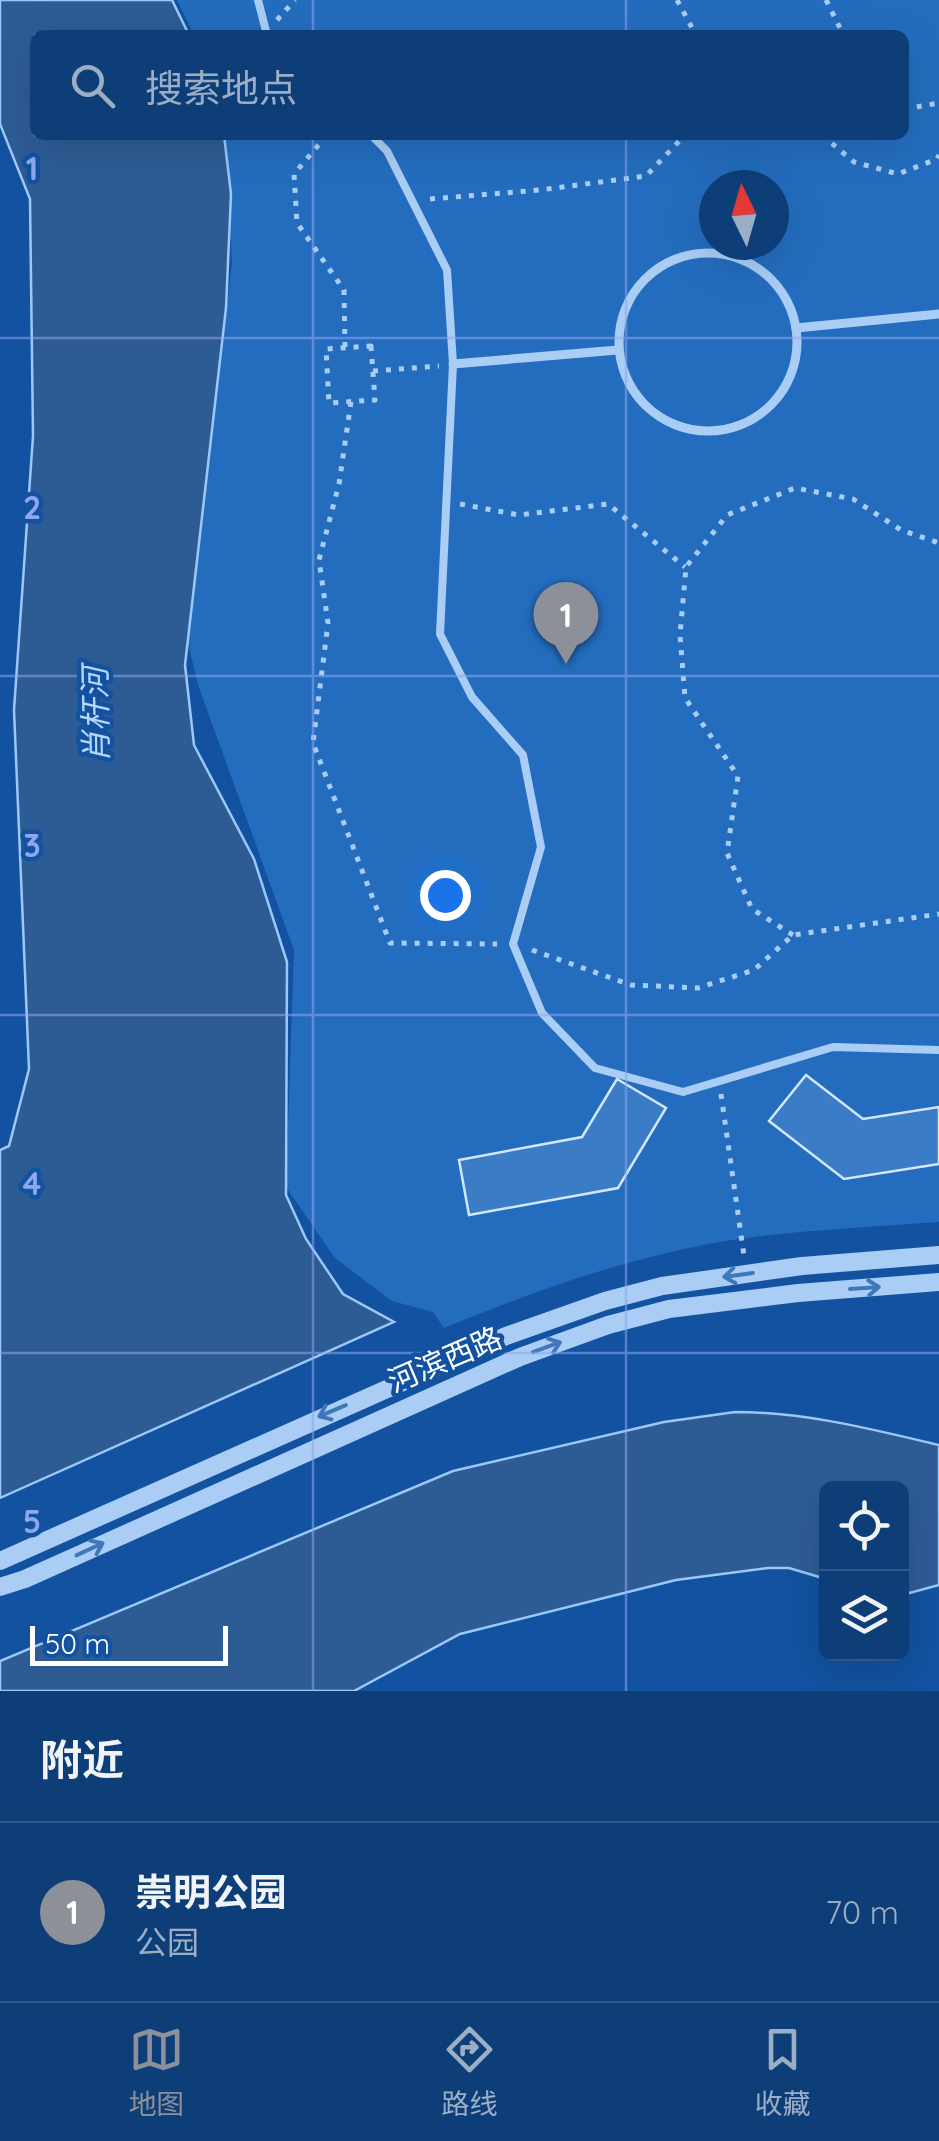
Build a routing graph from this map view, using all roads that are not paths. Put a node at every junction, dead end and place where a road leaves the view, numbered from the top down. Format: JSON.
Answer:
{"nodes":[{"id":1,"x":258,"y":0,"type":"edge"},
{"id":2,"x":266,"y":30,"type":"edge"},
{"id":3,"x":376,"y":140,"type":"edge"},
{"id":4,"x":939,"y":314,"type":"edge"},
{"id":5,"x":796,"y":328,"type":"junction"},
{"id":6,"x":618,"y":350,"type":"junction"},
{"id":7,"x":453,"y":364,"type":"junction"},
{"id":8,"x":939,"y":1050,"type":"edge"},
{"id":9,"x":939,"y":1255,"type":"edge"},
{"id":10,"x":939,"y":1282,"type":"edge"},
{"id":11,"x":0,"y":1560,"type":"edge"},
{"id":12,"x":0,"y":1587,"type":"edge"}],
"edges":[{"from":1,"to":2,"type":"lane"},
{"from":3,"to":7,"type":"lane"},
{"from":4,"to":5,"type":"street"},
{"from":5,"to":6,"type":"street"},
{"from":5,"to":6,"type":"street"},
{"from":6,"to":7,"type":"street"},
{"from":7,"to":8,"type":"lane"},
{"from":9,"to":11,"type":"street","name":"河滨西路","one_way":true},
{"from":12,"to":10,"type":"street","name":"河滨西路","one_way":true}]}
